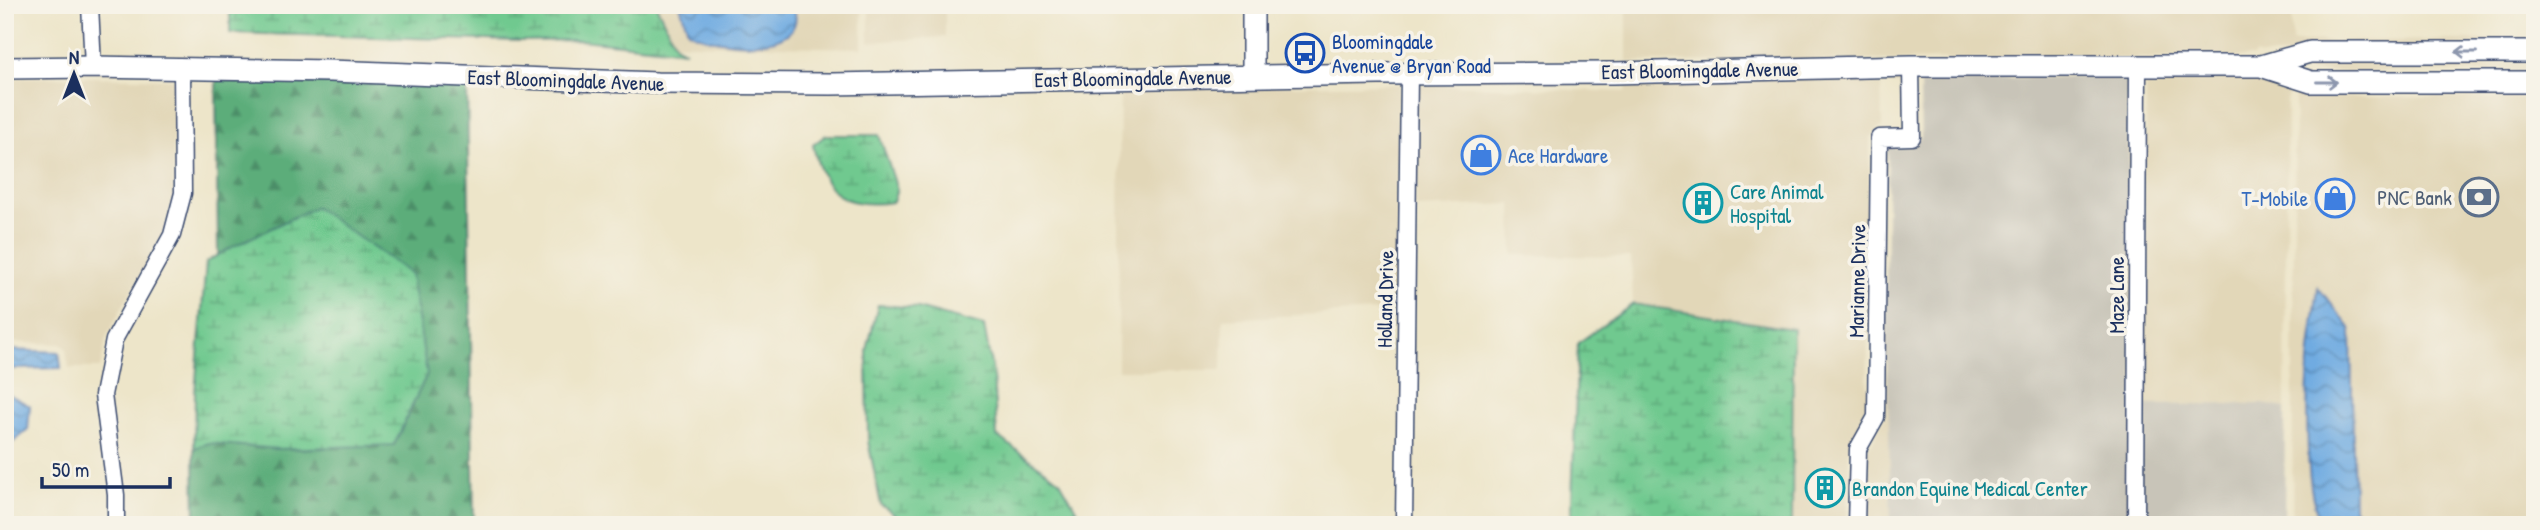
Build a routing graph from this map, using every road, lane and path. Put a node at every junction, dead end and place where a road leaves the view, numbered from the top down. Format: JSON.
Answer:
{"nodes":[{"id":1,"x":90,"y":5,"type":"edge"},
{"id":2,"x":1253,"y":5,"type":"edge"},
{"id":3,"x":2535,"y":52,"type":"edge"},
{"id":4,"x":1911,"y":66,"type":"junction"},
{"id":5,"x":2138,"y":66,"type":"junction"},
{"id":6,"x":2261,"y":66,"type":"junction"},
{"id":7,"x":93,"y":67,"type":"junction"},
{"id":8,"x":5,"y":68,"type":"edge"},
{"id":9,"x":182,"y":69,"type":"junction"},
{"id":10,"x":1409,"y":74,"type":"junction"},
{"id":11,"x":1253,"y":76,"type":"junction"},
{"id":12,"x":2535,"y":82,"type":"edge"},
{"id":13,"x":116,"y":525,"type":"edge"},
{"id":14,"x":1404,"y":525,"type":"edge"},
{"id":15,"x":1856,"y":525,"type":"edge"},
{"id":16,"x":2136,"y":525,"type":"edge"}],
"edges":[{"from":1,"to":7,"type":"street"},
{"from":2,"to":11,"type":"main road"},
{"from":3,"to":6,"type":"main road","name":"East Bloomingdale Avenue","one_way":true},
{"from":4,"to":5,"type":"main road","name":"East Bloomingdale Avenue"},
{"from":4,"to":10,"type":"main road","name":"East Bloomingdale Avenue"},
{"from":4,"to":15,"type":"street","name":"Marianne Drive"},
{"from":5,"to":6,"type":"main road","name":"East Bloomingdale Avenue"},
{"from":5,"to":16,"type":"street","name":"Maze Lane"},
{"from":6,"to":12,"type":"main road","name":"East Bloomingdale Avenue","one_way":true},
{"from":7,"to":8,"type":"main road","name":"East Bloomingdale Avenue"},
{"from":7,"to":9,"type":"main road","name":"East Bloomingdale Avenue"},
{"from":9,"to":11,"type":"main road","name":"East Bloomingdale Avenue"},
{"from":9,"to":13,"type":"street"},
{"from":10,"to":11,"type":"main road","name":"East Bloomingdale Avenue"},
{"from":10,"to":14,"type":"street","name":"Holland Drive"}]}
